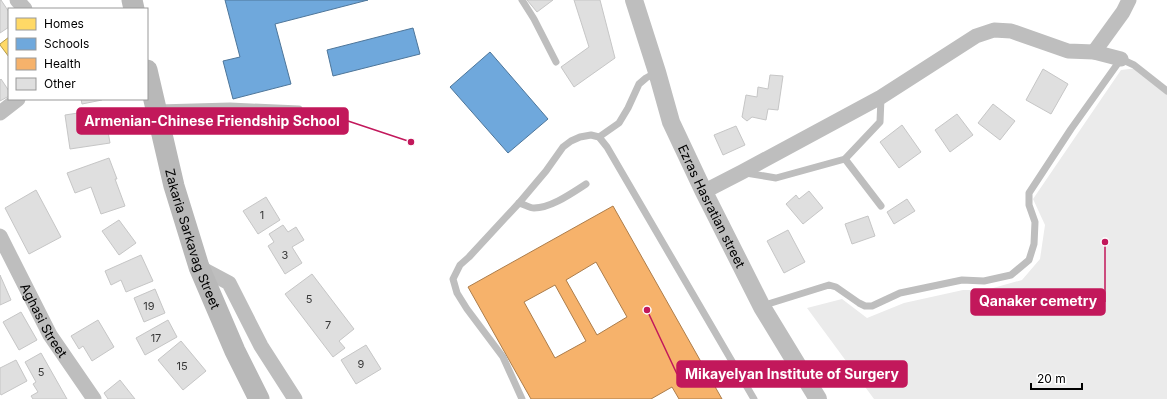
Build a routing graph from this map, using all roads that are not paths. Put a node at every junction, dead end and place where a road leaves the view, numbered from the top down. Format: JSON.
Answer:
{"nodes":[{"id":1,"x":17,"y":0,"type":"edge"},
{"id":2,"x":522,"y":0,"type":"edge"},
{"id":3,"x":634,"y":0,"type":"edge"},
{"id":4,"x":642,"y":0,"type":"edge"},
{"id":5,"x":1129,"y":0,"type":"edge"},
{"id":6,"x":24,"y":8,"type":"edge"},
{"id":7,"x":1094,"y":52,"type":"junction"},
{"id":8,"x":1121,"y":59,"type":"junction"},
{"id":9,"x":556,"y":62,"type":"dead end"},
{"id":10,"x":660,"y":70,"type":"junction"},
{"id":11,"x":148,"y":74,"type":"edge"},
{"id":12,"x":1167,"y":91,"type":"edge"},
{"id":13,"x":881,"y":97,"type":"junction"},
{"id":14,"x":17,"y":100,"type":"edge"},
{"id":15,"x":156,"y":108,"type":"junction"},
{"id":16,"x":299,"y":109,"type":"dead end"},
{"id":17,"x":0,"y":113,"type":"edge"},
{"id":18,"x":599,"y":137,"type":"junction"},
{"id":19,"x":845,"y":159,"type":"junction"},
{"id":20,"x":742,"y":172,"type":"junction"},
{"id":21,"x":586,"y":184,"type":"dead end"},
{"id":22,"x":709,"y":189,"type":"junction"},
{"id":23,"x":519,"y":202,"type":"junction"},
{"id":24,"x":881,"y":206,"type":"dead end"},
{"id":25,"x":0,"y":236,"type":"edge"},
{"id":26,"x":199,"y":267,"type":"junction"},
{"id":27,"x":768,"y":304,"type":"junction"},
{"id":28,"x":94,"y":399,"type":"edge"},
{"id":29,"x":260,"y":399,"type":"edge"},
{"id":30,"x":295,"y":399,"type":"edge"},
{"id":31,"x":522,"y":399,"type":"edge"},
{"id":32,"x":754,"y":399,"type":"edge"},
{"id":33,"x":818,"y":399,"type":"edge"},
{"id":34,"x":826,"y":399,"type":"edge"}],
"edges":[{"from":1,"to":6,"type":"street"},
{"from":2,"to":9,"type":"lane"},
{"from":3,"to":10,"type":"street","name":"Ezras Hasratian street"},
{"from":4,"to":10,"type":"street","name":"Ezras Hasratian street"},
{"from":5,"to":7,"type":"street"},
{"from":7,"to":8,"type":"street"},
{"from":7,"to":13,"type":"street"},
{"from":8,"to":12,"type":"lane"},
{"from":8,"to":27,"type":"lane"},
{"from":10,"to":18,"type":"lane"},
{"from":10,"to":22,"type":"street","name":"Ezras Hasratian street"},
{"from":10,"to":33,"type":"street","name":"Ezras Hasratian street"},
{"from":11,"to":15,"type":"main road","name":"Zakaria Sarkavag Street"},
{"from":13,"to":19,"type":"lane"},
{"from":13,"to":20,"type":"street"},
{"from":14,"to":17,"type":"street"},
{"from":15,"to":16,"type":"lane"},
{"from":15,"to":26,"type":"main road","name":"Zakaria Sarkavag Street"},
{"from":18,"to":23,"type":"lane"},
{"from":18,"to":32,"type":"lane"},
{"from":19,"to":20,"type":"lane"},
{"from":19,"to":24,"type":"lane"},
{"from":20,"to":22,"type":"street"},
{"from":21,"to":23,"type":"lane"},
{"from":22,"to":27,"type":"street","name":"Ezras Hasratian street"},
{"from":23,"to":31,"type":"lane"},
{"from":25,"to":28,"type":"street","name":"Aghasi Street"},
{"from":26,"to":29,"type":"main road","name":"Zakaria Sarkavag Street"},
{"from":26,"to":30,"type":"street"},
{"from":27,"to":34,"type":"street","name":"Ezras Hasratian street"}]}
